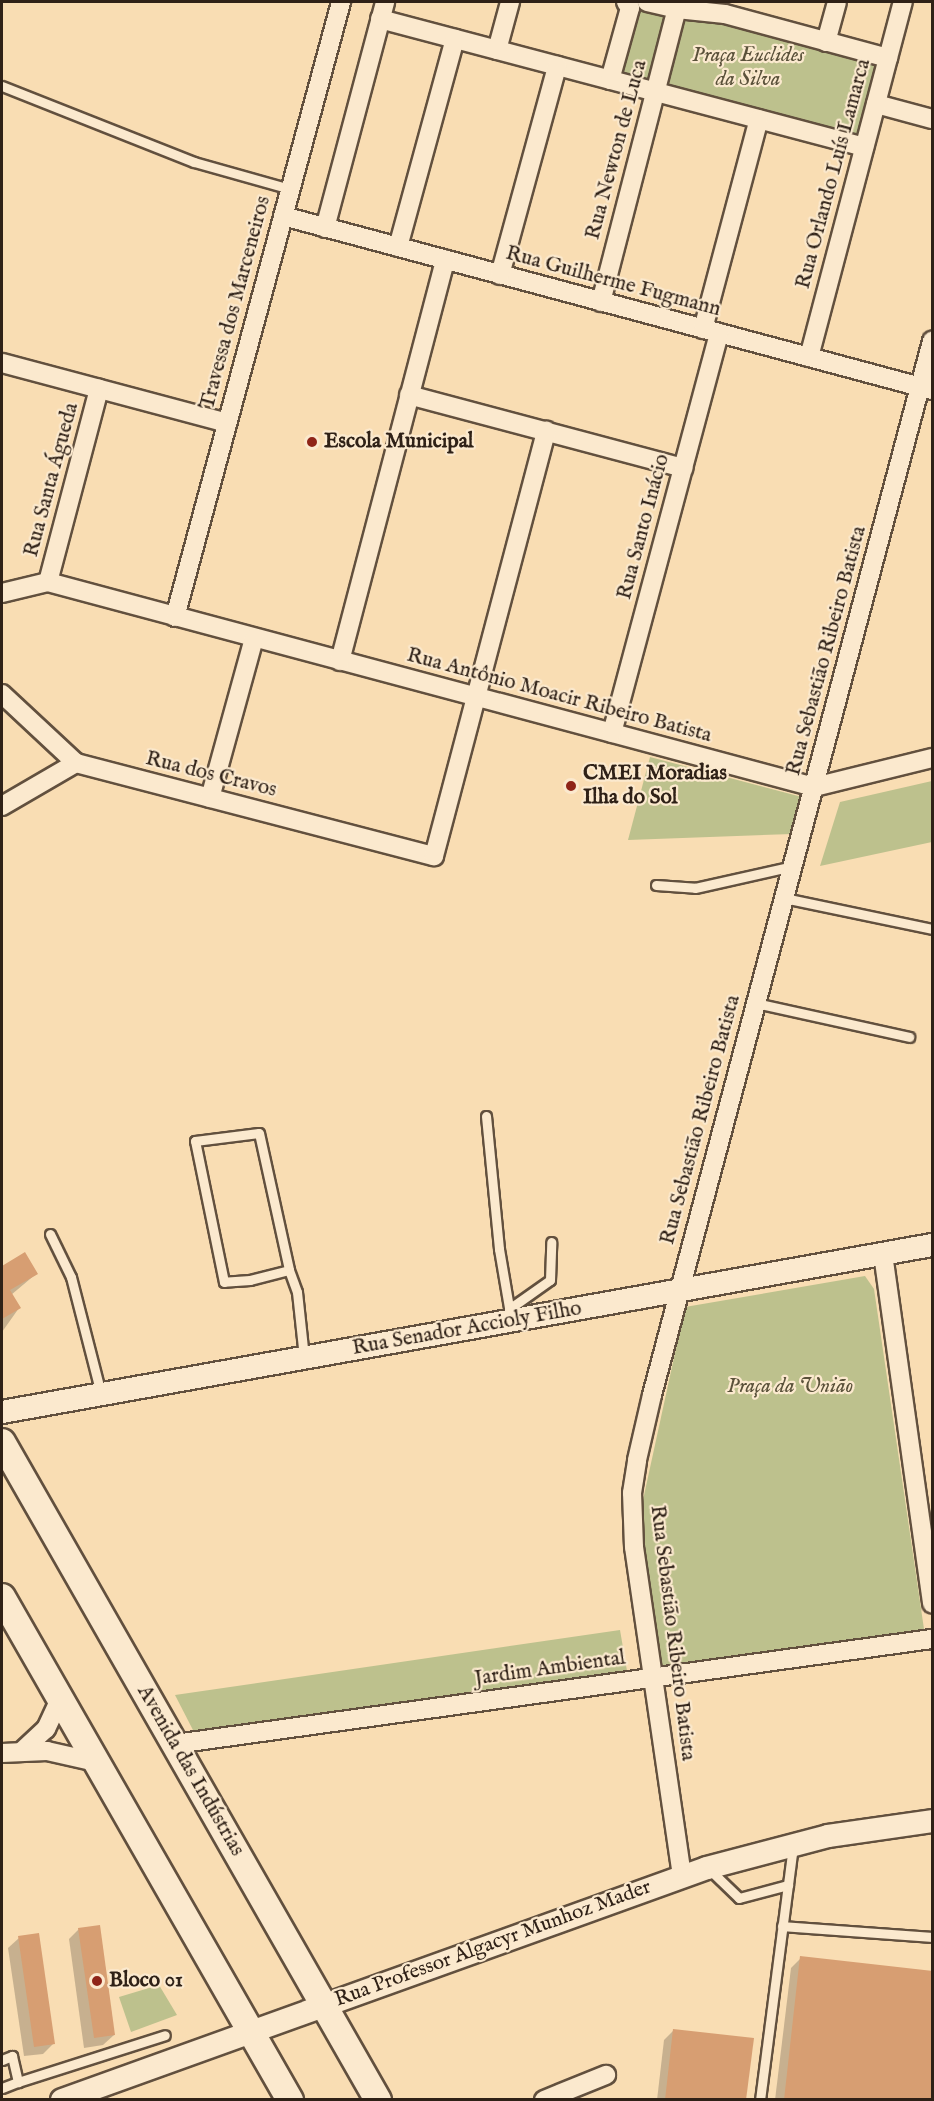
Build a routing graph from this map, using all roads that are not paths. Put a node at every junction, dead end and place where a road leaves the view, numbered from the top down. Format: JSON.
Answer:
{"nodes":[{"id":1,"x":340,"y":2,"type":"edge"},
{"id":2,"x":510,"y":2,"type":"edge"},
{"id":3,"x":626,"y":2,"type":"edge"},
{"id":4,"x":647,"y":2,"type":"edge"},
{"id":5,"x":837,"y":2,"type":"edge"},
{"id":6,"x":903,"y":2,"type":"edge"},
{"id":7,"x":726,"y":8,"type":"edge"},
{"id":8,"x":677,"y":9,"type":"junction"},
{"id":9,"x":383,"y":10,"type":"edge"},
{"id":10,"x":455,"y":39,"type":"junction"},
{"id":11,"x":826,"y":42,"type":"junction"},
{"id":12,"x":497,"y":50,"type":"junction"},
{"id":13,"x":888,"y":58,"type":"junction"},
{"id":14,"x":557,"y":66,"type":"junction"},
{"id":15,"x":610,"y":80,"type":"junction"},
{"id":16,"x":2,"y":86,"type":"edge"},
{"id":17,"x":655,"y":92,"type":"junction"},
{"id":18,"x":876,"y":104,"type":"junction"},
{"id":19,"x":759,"y":119,"type":"junction"},
{"id":20,"x":933,"y":119,"type":"edge"},
{"id":21,"x":864,"y":147,"type":"junction"},
{"id":22,"x":290,"y":189,"type":"junction"},
{"id":23,"x":283,"y":216,"type":"junction"},
{"id":24,"x":325,"y":228,"type":"junction"},
{"id":25,"x":398,"y":247,"type":"junction"},
{"id":26,"x":445,"y":260,"type":"junction"},
{"id":27,"x":500,"y":274,"type":"junction"},
{"id":28,"x":601,"y":302,"type":"junction"},
{"id":29,"x":711,"y":331,"type":"junction"},
{"id":30,"x":933,"y":341,"type":"edge"},
{"id":31,"x":809,"y":357,"type":"junction"},
{"id":32,"x":2,"y":363,"type":"edge"},
{"id":33,"x":926,"y":388,"type":"edge"},
{"id":34,"x":99,"y":389,"type":"junction"},
{"id":35,"x":409,"y":395,"type":"junction"},
{"id":36,"x":227,"y":423,"type":"junction"},
{"id":37,"x":546,"y":431,"type":"junction"},
{"id":38,"x":683,"y":468,"type":"junction"},
{"id":39,"x":48,"y":582,"type":"junction"},
{"id":40,"x":2,"y":593,"type":"edge"},
{"id":41,"x":175,"y":617,"type":"junction"},
{"id":42,"x":254,"y":638,"type":"junction"},
{"id":43,"x":340,"y":660,"type":"junction"},
{"id":44,"x":2,"y":694,"type":"edge"},
{"id":45,"x":476,"y":697,"type":"junction"},
{"id":46,"x":612,"y":733,"type":"junction"},
{"id":47,"x":933,"y":758,"type":"edge"},
{"id":48,"x":76,"y":763,"type":"junction"},
{"id":49,"x":814,"y":787,"type":"junction"},
{"id":50,"x":210,"y":798,"type":"junction"},
{"id":51,"x":2,"y":806,"type":"edge"},
{"id":52,"x":792,"y":866,"type":"junction"},
{"id":53,"x":656,"y":885,"type":"dead end"},
{"id":54,"x":784,"y":898,"type":"junction"},
{"id":55,"x":933,"y":929,"type":"edge"},
{"id":56,"x":756,"y":1003,"type":"junction"},
{"id":57,"x":909,"y":1037,"type":"dead end"},
{"id":58,"x":486,"y":1116,"type":"dead end"},
{"id":59,"x":50,"y":1234,"type":"dead end"},
{"id":60,"x":551,"y":1242,"type":"dead end"},
{"id":61,"x":933,"y":1245,"type":"edge"},
{"id":62,"x":883,"y":1254,"type":"junction"},
{"id":63,"x":289,"y":1270,"type":"junction"},
{"id":64,"x":679,"y":1291,"type":"junction"},
{"id":65,"x":510,"y":1315,"type":"junction"},
{"id":66,"x":304,"y":1358,"type":"junction"},
{"id":67,"x":101,"y":1394,"type":"junction"},
{"id":68,"x":2,"y":1413,"type":"edge"},
{"id":69,"x":2,"y":1442,"type":"edge"},
{"id":70,"x":2,"y":1597,"type":"edge"},
{"id":71,"x":933,"y":1604,"type":"edge"},
{"id":72,"x":933,"y":1639,"type":"edge"},
{"id":73,"x":653,"y":1678,"type":"junction"},
{"id":74,"x":60,"y":1699,"type":"junction"},
{"id":75,"x":175,"y":1744,"type":"junction"},
{"id":76,"x":22,"y":1750,"type":"junction"},
{"id":77,"x":2,"y":1753,"type":"edge"},
{"id":78,"x":96,"y":1762,"type":"junction"},
{"id":79,"x":933,"y":1821,"type":"edge"},
{"id":80,"x":793,"y":1843,"type":"junction"},
{"id":81,"x":707,"y":1868,"type":"junction"},
{"id":82,"x":682,"y":1876,"type":"junction"},
{"id":83,"x":788,"y":1885,"type":"junction"},
{"id":84,"x":782,"y":1926,"type":"junction"},
{"id":85,"x":933,"y":1937,"type":"edge"},
{"id":86,"x":324,"y":2005,"type":"junction"},
{"id":87,"x":250,"y":2031,"type":"junction"},
{"id":88,"x":165,"y":2035,"type":"dead end"},
{"id":89,"x":2,"y":2054,"type":"edge"},
{"id":90,"x":12,"y":2056,"type":"junction"},
{"id":91,"x":2,"y":2060,"type":"edge"},
{"id":92,"x":606,"y":2075,"type":"dead end"},
{"id":93,"x":18,"y":2082,"type":"junction"},
{"id":94,"x":2,"y":2088,"type":"edge"},
{"id":95,"x":62,"y":2100,"type":"edge"},
{"id":96,"x":290,"y":2100,"type":"edge"},
{"id":97,"x":378,"y":2100,"type":"edge"},
{"id":98,"x":544,"y":2100,"type":"edge"},
{"id":99,"x":760,"y":2100,"type":"edge"}],
"edges":[{"from":1,"to":22,"type":"street","name":"Travessa dos Marceneiros"},
{"from":2,"to":12,"type":"street"},
{"from":3,"to":15,"type":"street"},
{"from":4,"to":8,"type":"street"},
{"from":5,"to":11,"type":"street"},
{"from":6,"to":13,"type":"street","name":"Rua Orlando Luís Lamarca"},
{"from":7,"to":8,"type":"street"},
{"from":7,"to":11,"type":"street"},
{"from":8,"to":17,"type":"street","name":"Rua Newton de Luca"},
{"from":9,"to":10,"type":"street"},
{"from":9,"to":24,"type":"street"},
{"from":10,"to":12,"type":"street"},
{"from":10,"to":25,"type":"street"},
{"from":11,"to":13,"type":"street"},
{"from":12,"to":14,"type":"street"},
{"from":13,"to":18,"type":"street","name":"Rua Orlando Luís Lamarca"},
{"from":14,"to":15,"type":"street"},
{"from":14,"to":27,"type":"street"},
{"from":15,"to":17,"type":"street"},
{"from":16,"to":22,"type":"lane"},
{"from":17,"to":19,"type":"street"},
{"from":17,"to":28,"type":"street","name":"Rua Newton de Luca"},
{"from":18,"to":20,"type":"street"},
{"from":18,"to":21,"type":"street","name":"Rua Orlando Luís Lamarca"},
{"from":19,"to":21,"type":"street"},
{"from":19,"to":29,"type":"street","name":"Rua Santo Inácio"},
{"from":21,"to":31,"type":"street","name":"Rua Orlando Luís Lamarca"},
{"from":22,"to":23,"type":"street","name":"Travessa dos Marceneiros"},
{"from":23,"to":24,"type":"street","name":"Rua Guilherme Fugmann"},
{"from":23,"to":36,"type":"street","name":"Travessa dos Marceneiros"},
{"from":24,"to":25,"type":"street","name":"Rua Guilherme Fugmann"},
{"from":25,"to":26,"type":"street","name":"Rua Guilherme Fugmann"},
{"from":26,"to":27,"type":"street","name":"Rua Guilherme Fugmann"},
{"from":26,"to":35,"type":"street"},
{"from":27,"to":28,"type":"street","name":"Rua Guilherme Fugmann"},
{"from":28,"to":29,"type":"street","name":"Rua Guilherme Fugmann"},
{"from":29,"to":31,"type":"street","name":"Rua Guilherme Fugmann"},
{"from":29,"to":38,"type":"street","name":"Rua Santo Inácio"},
{"from":30,"to":33,"type":"street","name":"Rua Sebastião Ribeiro Batista"},
{"from":31,"to":33,"type":"street","name":"Rua Guilherme Fugmann"},
{"from":32,"to":34,"type":"street"},
{"from":33,"to":49,"type":"street","name":"Rua Sebastião Ribeiro Batista"},
{"from":34,"to":36,"type":"street"},
{"from":34,"to":39,"type":"street","name":"Rua Santa Águeda"},
{"from":35,"to":37,"type":"street"},
{"from":35,"to":43,"type":"street"},
{"from":36,"to":41,"type":"street","name":"Travessa dos Marceneiros"},
{"from":37,"to":38,"type":"street"},
{"from":37,"to":45,"type":"street"},
{"from":38,"to":46,"type":"street","name":"Rua Santo Inácio"},
{"from":39,"to":40,"type":"street"},
{"from":39,"to":41,"type":"street","name":"Rua Antônio Moacir Ribeiro Batista"},
{"from":41,"to":42,"type":"street","name":"Rua Antônio Moacir Ribeiro Batista"},
{"from":42,"to":43,"type":"street","name":"Rua Antônio Moacir Ribeiro Batista"},
{"from":42,"to":50,"type":"street"},
{"from":43,"to":45,"type":"street","name":"Rua Antônio Moacir Ribeiro Batista"},
{"from":44,"to":48,"type":"street","name":"Rua dos Cravos"},
{"from":45,"to":46,"type":"street","name":"Rua Antônio Moacir Ribeiro Batista"},
{"from":45,"to":50,"type":"street","name":"Rua dos Cravos"},
{"from":46,"to":49,"type":"street","name":"Rua Antônio Moacir Ribeiro Batista"},
{"from":47,"to":49,"type":"street","name":"Rua Antônio Moacir Ribeiro Batista"},
{"from":48,"to":50,"type":"street","name":"Rua dos Cravos"},
{"from":48,"to":51,"type":"street"},
{"from":49,"to":52,"type":"street","name":"Rua Sebastião Ribeiro Batista"},
{"from":52,"to":53,"type":"lane"},
{"from":52,"to":54,"type":"street","name":"Rua Sebastião Ribeiro Batista"},
{"from":54,"to":55,"type":"lane"},
{"from":54,"to":56,"type":"street","name":"Rua Sebastião Ribeiro Batista"},
{"from":56,"to":57,"type":"lane"},
{"from":56,"to":64,"type":"street","name":"Rua Sebastião Ribeiro Batista"},
{"from":58,"to":65,"type":"lane"},
{"from":59,"to":67,"type":"lane"},
{"from":60,"to":65,"type":"lane"},
{"from":61,"to":62,"type":"street","name":"Rua Senador Accioly Filho"},
{"from":62,"to":64,"type":"street","name":"Rua Senador Accioly Filho"},
{"from":62,"to":71,"type":"street"},
{"from":63,"to":63,"type":"lane"},
{"from":63,"to":66,"type":"lane"},
{"from":64,"to":65,"type":"street","name":"Rua Senador Accioly Filho"},
{"from":64,"to":73,"type":"street","name":"Rua Sebastião Ribeiro Batista"},
{"from":65,"to":66,"type":"street","name":"Rua Senador Accioly Filho"},
{"from":66,"to":67,"type":"street","name":"Rua Senador Accioly Filho"},
{"from":67,"to":68,"type":"street","name":"Rua Senador Accioly Filho"},
{"from":69,"to":75,"type":"main road","name":"Avenida das Indústrias"},
{"from":70,"to":74,"type":"main road"},
{"from":72,"to":73,"type":"street","name":"Jardim Ambiental"},
{"from":73,"to":75,"type":"street","name":"Jardim Ambiental"},
{"from":73,"to":82,"type":"street","name":"Rua Sebastião Ribeiro Batista"},
{"from":74,"to":76,"type":"street"},
{"from":74,"to":78,"type":"main road"},
{"from":75,"to":86,"type":"main road","name":"Avenida das Indústrias"},
{"from":76,"to":77,"type":"street"},
{"from":76,"to":78,"type":"street"},
{"from":78,"to":87,"type":"main road"},
{"from":79,"to":80,"type":"street","name":"Rua Professor Algacyr Munhoz Mader"},
{"from":80,"to":81,"type":"street","name":"Rua Professor Algacyr Munhoz Mader"},
{"from":80,"to":83,"type":"lane"},
{"from":81,"to":82,"type":"street","name":"Rua Professor Algacyr Munhoz Mader"},
{"from":81,"to":83,"type":"lane"},
{"from":82,"to":86,"type":"street","name":"Rua Professor Algacyr Munhoz Mader"},
{"from":83,"to":84,"type":"lane"},
{"from":84,"to":85,"type":"lane"},
{"from":84,"to":99,"type":"lane"},
{"from":86,"to":87,"type":"street","name":"Rua Professor Algacyr Munhoz Mader"},
{"from":86,"to":97,"type":"main road","name":"Avenida das Indústrias"},
{"from":87,"to":95,"type":"street","name":"Rua Professor Algacyr Munhoz Mader"},
{"from":87,"to":96,"type":"main road"},
{"from":88,"to":93,"type":"lane"},
{"from":89,"to":90,"type":"lane"},
{"from":90,"to":91,"type":"lane"},
{"from":90,"to":93,"type":"lane"},
{"from":92,"to":98,"type":"street"},
{"from":93,"to":94,"type":"lane"}]}
